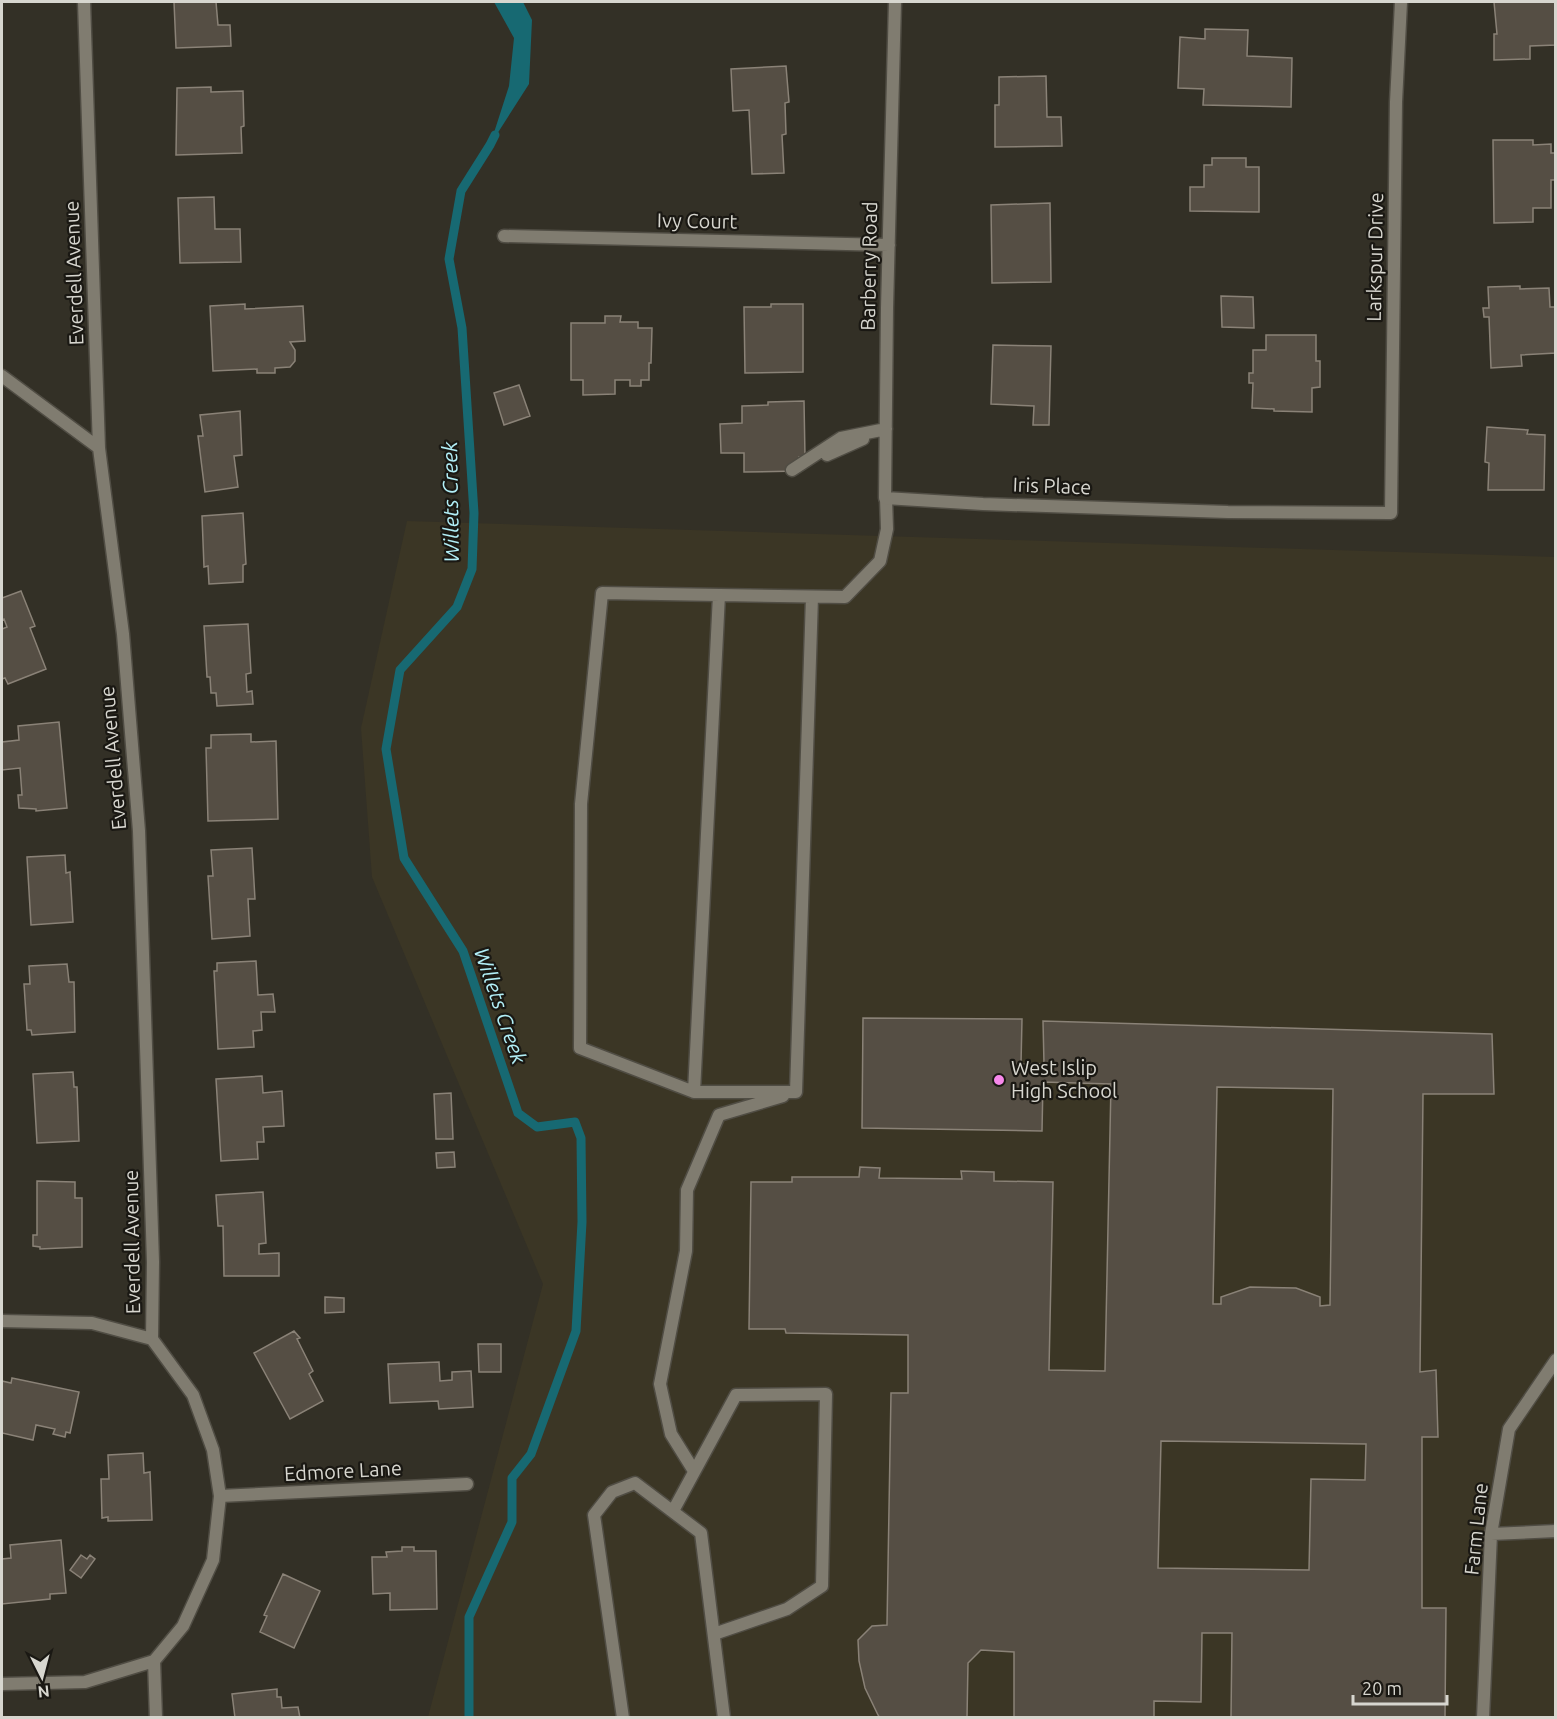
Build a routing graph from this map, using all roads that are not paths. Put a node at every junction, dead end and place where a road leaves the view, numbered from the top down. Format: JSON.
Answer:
{"nodes":[{"id":1,"x":84,"y":2,"type":"edge"},
{"id":2,"x":895,"y":2,"type":"edge"},
{"id":3,"x":1401,"y":2,"type":"edge"},
{"id":4,"x":504,"y":236,"type":"dead end"},
{"id":5,"x":889,"y":245,"type":"junction"},
{"id":6,"x":2,"y":376,"type":"edge"},
{"id":7,"x":886,"y":429,"type":"junction"},
{"id":8,"x":99,"y":448,"type":"junction"},
{"id":9,"x":792,"y":470,"type":"dead end"},
{"id":10,"x":886,"y":498,"type":"junction"},
{"id":11,"x":1391,"y":513,"type":"joint"},
{"id":12,"x":720,"y":595,"type":"junction"},
{"id":13,"x":812,"y":597,"type":"junction"},
{"id":14,"x":694,"y":1092,"type":"junction"},
{"id":15,"x":796,"y":1092,"type":"junction"},
{"id":16,"x":2,"y":1321,"type":"edge"},
{"id":17,"x":153,"y":1339,"type":"junction"},
{"id":18,"x":1556,"y":1360,"type":"edge"},
{"id":19,"x":694,"y":1471,"type":"junction"},
{"id":20,"x":467,"y":1484,"type":"dead end"},
{"id":21,"x":220,"y":1496,"type":"junction"},
{"id":22,"x":673,"y":1511,"type":"junction"},
{"id":23,"x":1556,"y":1531,"type":"edge"},
{"id":24,"x":1491,"y":1534,"type":"junction"},
{"id":25,"x":714,"y":1634,"type":"junction"},
{"id":26,"x":154,"y":1660,"type":"junction"},
{"id":27,"x":2,"y":1684,"type":"edge"},
{"id":28,"x":156,"y":1718,"type":"edge"},
{"id":29,"x":623,"y":1718,"type":"edge"},
{"id":30,"x":724,"y":1718,"type":"edge"},
{"id":31,"x":1483,"y":1718,"type":"edge"}],
"edges":[{"from":1,"to":8,"type":"street","name":"Everdell Avenue"},
{"from":2,"to":5,"type":"street","name":"Barberry Road"},
{"from":3,"to":11,"type":"street","name":"Larkspur Drive"},
{"from":4,"to":5,"type":"street","name":"Ivy Court"},
{"from":5,"to":7,"type":"street","name":"Barberry Road"},
{"from":6,"to":8,"type":"street"},
{"from":7,"to":9,"type":"street"},
{"from":7,"to":10,"type":"street"},
{"from":8,"to":17,"type":"street","name":"Everdell Avenue"},
{"from":10,"to":11,"type":"street","name":"Iris Place"},
{"from":10,"to":13,"type":"street"},
{"from":12,"to":13,"type":"street"},
{"from":12,"to":14,"type":"street"},
{"from":12,"to":14,"type":"street"},
{"from":13,"to":15,"type":"street"},
{"from":14,"to":15,"type":"street"},
{"from":15,"to":19,"type":"street"},
{"from":16,"to":17,"type":"street"},
{"from":17,"to":21,"type":"street","name":"Everdell Avenue"},
{"from":18,"to":24,"type":"street","name":"Farm Lane"},
{"from":19,"to":22,"type":"street"},
{"from":19,"to":25,"type":"street"},
{"from":20,"to":21,"type":"street","name":"Edmore Lane"},
{"from":21,"to":26,"type":"street","name":"Everdell Avenue"},
{"from":22,"to":25,"type":"street"},
{"from":22,"to":29,"type":"street"},
{"from":23,"to":24,"type":"street"},
{"from":24,"to":31,"type":"street","name":"Farm Lane"},
{"from":25,"to":30,"type":"street"},
{"from":26,"to":27,"type":"street"},
{"from":26,"to":28,"type":"street"}]}
